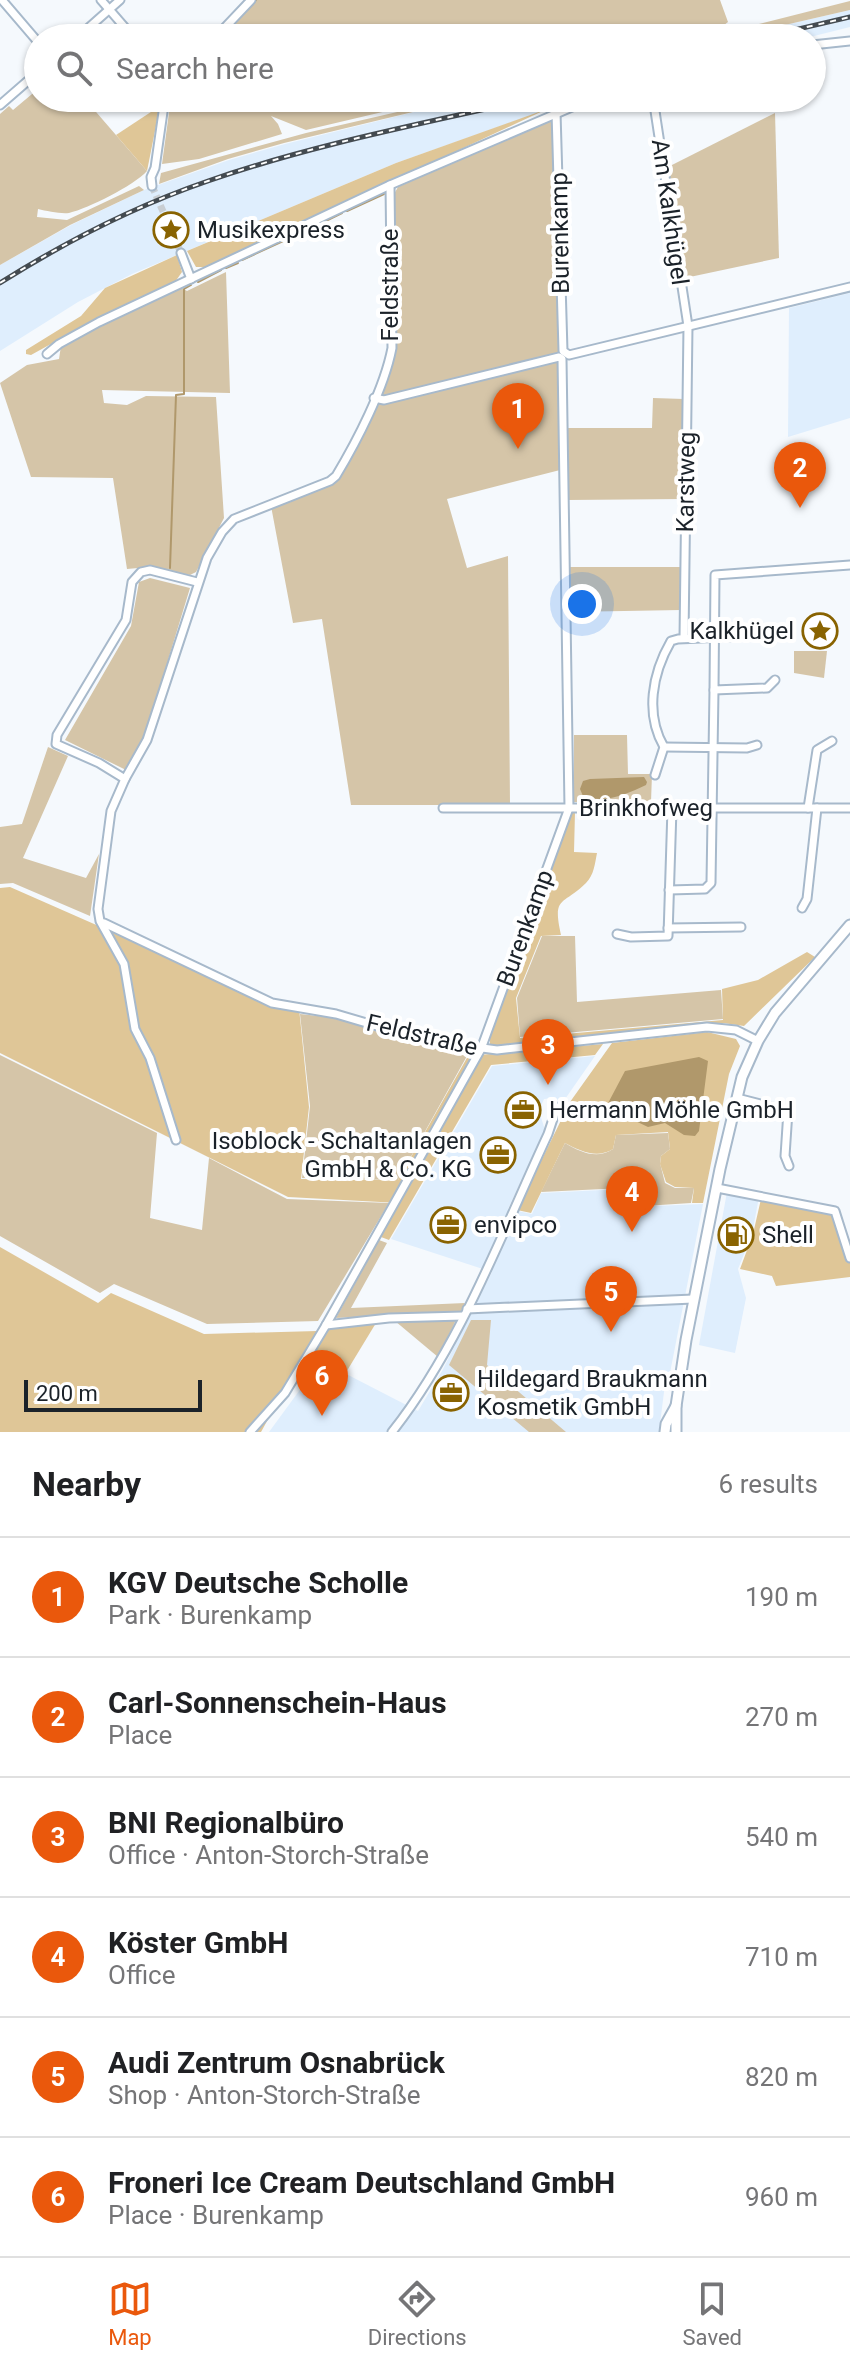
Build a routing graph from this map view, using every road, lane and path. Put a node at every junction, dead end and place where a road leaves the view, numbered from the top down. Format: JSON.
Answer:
{"nodes":[{"id":1,"x":2,"y":0,"type":"edge"},
{"id":2,"x":101,"y":0,"type":"edge"},
{"id":3,"x":120,"y":0,"type":"edge"},
{"id":4,"x":251,"y":0,"type":"edge"},
{"id":5,"x":109,"y":9,"type":"junction"},
{"id":6,"x":92,"y":24,"type":"edge"},
{"id":7,"x":122,"y":24,"type":"edge"},
{"id":8,"x":228,"y":24,"type":"edge"},
{"id":9,"x":24,"y":26,"type":"edge"},
{"id":10,"x":850,"y":41,"type":"edge"},
{"id":11,"x":826,"y":44,"type":"edge"},
{"id":12,"x":24,"y":84,"type":"edge"},
{"id":13,"x":0,"y":105,"type":"edge"},
{"id":14,"x":163,"y":112,"type":"edge"},
{"id":15,"x":556,"y":112,"type":"joint"},
{"id":16,"x":655,"y":112,"type":"edge"},
{"id":17,"x":390,"y":185,"type":"junction"},
{"id":18,"x":152,"y":186,"type":"tunnel mouth"},
{"id":19,"x":181,"y":253,"type":"tunnel mouth"},
{"id":20,"x":191,"y":279,"type":"junction"},
{"id":21,"x":850,"y":287,"type":"edge"},
{"id":22,"x":688,"y":326,"type":"junction"},
{"id":23,"x":47,"y":354,"type":"dead end"},
{"id":24,"x":564,"y":356,"type":"junction"},
{"id":25,"x":374,"y":398,"type":"junction"},
{"id":26,"x":850,"y":565,"type":"edge"},
{"id":27,"x":197,"y":582,"type":"junction"},
{"id":28,"x":767,"y":635,"type":"dead end"},
{"id":29,"x":684,"y":638,"type":"junction"},
{"id":30,"x":714,"y":638,"type":"junction"},
{"id":31,"x":775,"y":680,"type":"dead end"},
{"id":32,"x":714,"y":690,"type":"junction"},
{"id":33,"x":832,"y":741,"type":"dead end"},
{"id":34,"x":757,"y":745,"type":"dead end"},
{"id":35,"x":664,"y":747,"type":"junction"},
{"id":36,"x":714,"y":749,"type":"junction"},
{"id":37,"x":655,"y":775,"type":"dead end"},
{"id":38,"x":125,"y":779,"type":"junction"},
{"id":39,"x":443,"y":808,"type":"dead end"},
{"id":40,"x":569,"y":808,"type":"junction"},
{"id":41,"x":672,"y":808,"type":"junction"},
{"id":42,"x":713,"y":808,"type":"junction"},
{"id":43,"x":812,"y":808,"type":"junction"},
{"id":44,"x":850,"y":808,"type":"edge"},
{"id":45,"x":669,"y":890,"type":"junction"},
{"id":46,"x":802,"y":908,"type":"dead end"},
{"id":47,"x":102,"y":922,"type":"junction"},
{"id":48,"x":850,"y":925,"type":"edge"},
{"id":49,"x":741,"y":927,"type":"dead end"},
{"id":50,"x":668,"y":932,"type":"junction"},
{"id":51,"x":617,"y":934,"type":"dead end"},
{"id":52,"x":758,"y":1041,"type":"junction"},
{"id":53,"x":481,"y":1049,"type":"junction"},
{"id":54,"x":737,"y":1098,"type":"junction"},
{"id":55,"x":557,"y":1107,"type":"dead end"},
{"id":56,"x":176,"y":1140,"type":"dead end"},
{"id":57,"x":789,"y":1166,"type":"dead end"},
{"id":58,"x":717,"y":1188,"type":"junction"},
{"id":59,"x":850,"y":1258,"type":"edge"},
{"id":60,"x":693,"y":1299,"type":"junction"},
{"id":61,"x":465,"y":1313,"type":"junction"},
{"id":62,"x":326,"y":1325,"type":"junction"},
{"id":63,"x":676,"y":1406,"type":"junction"},
{"id":64,"x":250,"y":1432,"type":"edge"},
{"id":65,"x":392,"y":1432,"type":"edge"},
{"id":66,"x":665,"y":1432,"type":"edge"},
{"id":67,"x":676,"y":1432,"type":"edge"}],
"edges":[{"from":1,"to":9,"type":"street"},
{"from":2,"to":5,"type":"street"},
{"from":3,"to":5,"type":"street"},
{"from":4,"to":8,"type":"street"},
{"from":5,"to":6,"type":"street"},
{"from":5,"to":7,"type":"street"},
{"from":10,"to":11,"type":"street"},
{"from":12,"to":13,"type":"street"},
{"from":14,"to":18,"type":"street"},
{"from":15,"to":17,"type":"street","name":"Feldstraße"},
{"from":15,"to":24,"type":"street","name":"Burenkamp"},
{"from":16,"to":22,"type":"street","name":"Am Kalkhügel"},
{"from":17,"to":20,"type":"street","name":"Feldstraße"},
{"from":17,"to":25,"type":"street","name":"Feldstraße"},
{"from":19,"to":20,"type":"street"},
{"from":20,"to":23,"type":"street","name":"Feldstraße"},
{"from":21,"to":22,"type":"street"},
{"from":22,"to":24,"type":"street"},
{"from":22,"to":29,"type":"street","name":"Karstweg"},
{"from":24,"to":25,"type":"street"},
{"from":24,"to":40,"type":"street","name":"Burenkamp"},
{"from":25,"to":27,"type":"street","name":"Feldstraße"},
{"from":26,"to":30,"type":"street"},
{"from":27,"to":38,"type":"street","name":"Feldstraße"},
{"from":27,"to":38,"type":"street"},
{"from":28,"to":30,"type":"street"},
{"from":29,"to":30,"type":"street"},
{"from":29,"to":35,"type":"street"},
{"from":30,"to":32,"type":"street"},
{"from":31,"to":32,"type":"street"},
{"from":32,"to":36,"type":"street"},
{"from":33,"to":43,"type":"street"},
{"from":34,"to":36,"type":"street"},
{"from":35,"to":36,"type":"street"},
{"from":35,"to":37,"type":"street"},
{"from":36,"to":42,"type":"street"},
{"from":38,"to":47,"type":"street","name":"Feldstraße"},
{"from":39,"to":40,"type":"street","name":"Brinkhofweg"},
{"from":40,"to":41,"type":"street","name":"Brinkhofweg"},
{"from":40,"to":53,"type":"street","name":"Burenkamp"},
{"from":41,"to":42,"type":"street","name":"Brinkhofweg"},
{"from":41,"to":45,"type":"street"},
{"from":42,"to":43,"type":"street","name":"Brinkhofweg"},
{"from":42,"to":45,"type":"street"},
{"from":43,"to":44,"type":"street","name":"Brinkhofweg"},
{"from":43,"to":46,"type":"street"},
{"from":45,"to":50,"type":"street"},
{"from":47,"to":53,"type":"street","name":"Feldstraße"},
{"from":47,"to":56,"type":"street","name":"Feldstraße"},
{"from":48,"to":52,"type":"street"},
{"from":49,"to":50,"type":"street"},
{"from":50,"to":51,"type":"street"},
{"from":52,"to":53,"type":"street","name":"Feldstraße"},
{"from":52,"to":54,"type":"street"},
{"from":53,"to":62,"type":"street","name":"Burenkamp"},
{"from":54,"to":57,"type":"street"},
{"from":54,"to":58,"type":"street"},
{"from":55,"to":61,"type":"street"},
{"from":58,"to":59,"type":"street"},
{"from":58,"to":60,"type":"street"},
{"from":60,"to":61,"type":"street"},
{"from":60,"to":63,"type":"street"},
{"from":61,"to":62,"type":"street"},
{"from":61,"to":65,"type":"street"},
{"from":62,"to":64,"type":"street","name":"Burenkamp"},
{"from":63,"to":66,"type":"street"},
{"from":63,"to":67,"type":"street"}]}
